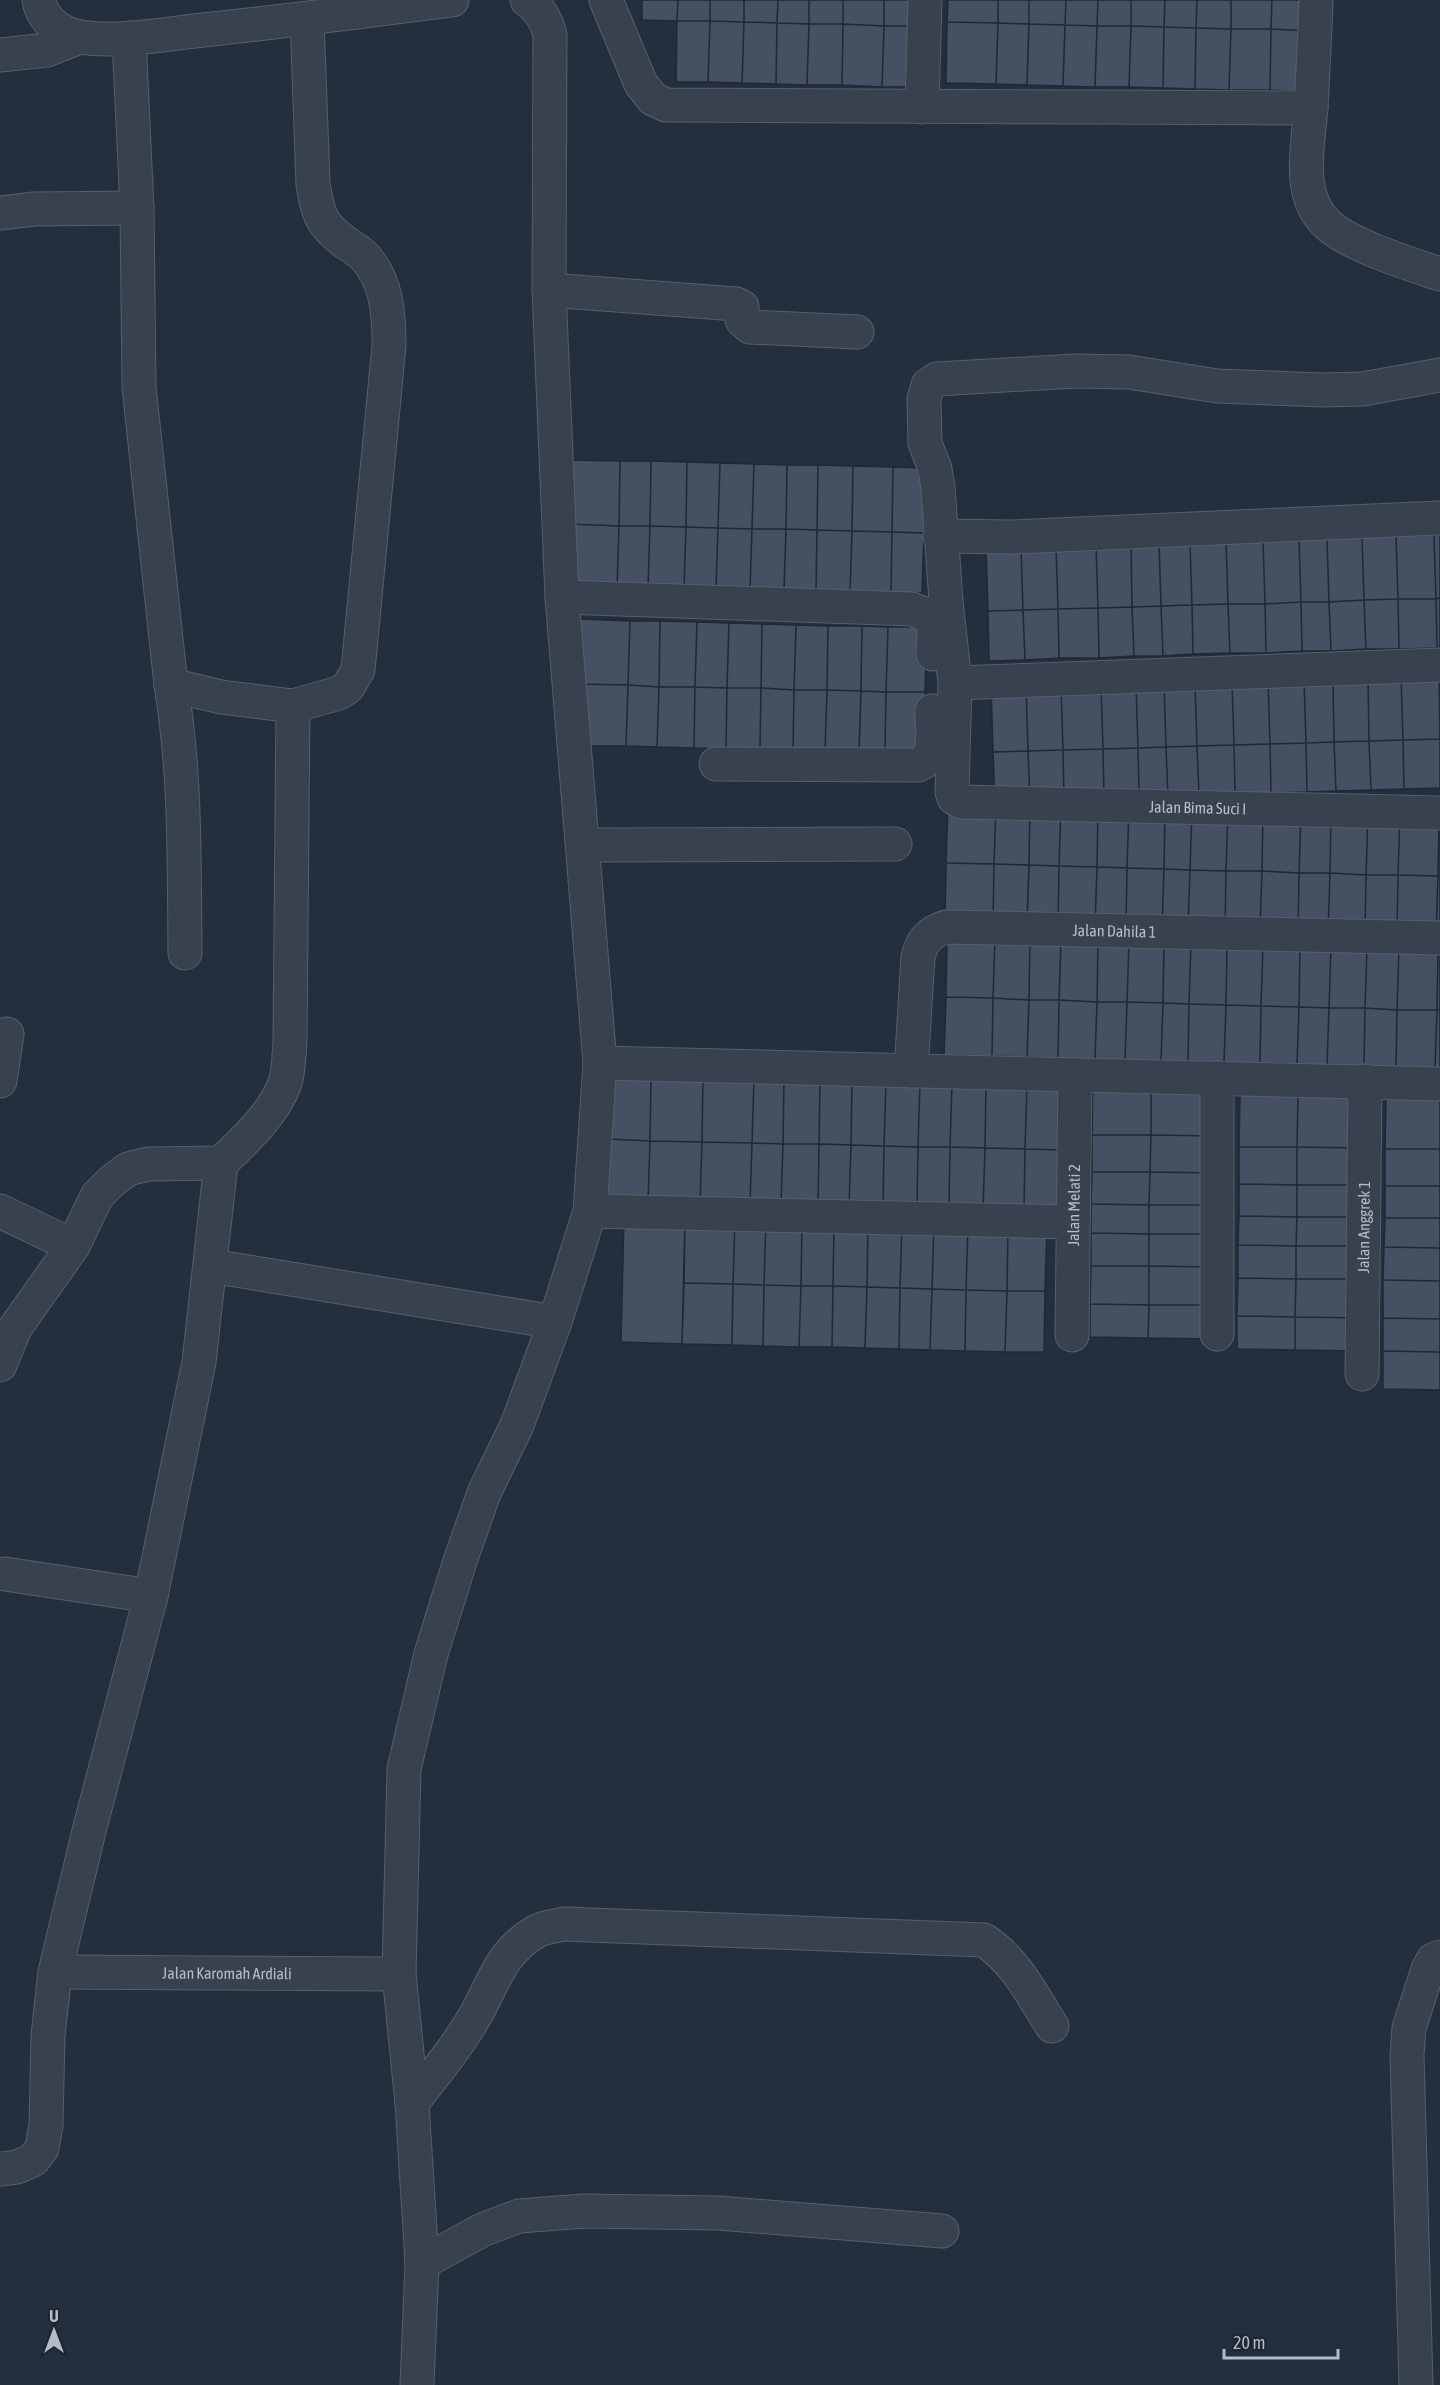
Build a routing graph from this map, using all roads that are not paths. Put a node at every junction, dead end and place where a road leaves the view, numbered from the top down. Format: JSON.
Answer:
{"nodes":[{"id":1,"x":39,"y":0,"type":"edge"},
{"id":2,"x":452,"y":0,"type":"edge"},
{"id":3,"x":527,"y":0,"type":"edge"},
{"id":4,"x":606,"y":0,"type":"edge"},
{"id":5,"x":925,"y":0,"type":"edge"},
{"id":6,"x":1316,"y":0,"type":"edge"},
{"id":7,"x":307,"y":19,"type":"junction"},
{"id":8,"x":80,"y":37,"type":"junction"},
{"id":9,"x":129,"y":38,"type":"junction"},
{"id":10,"x":0,"y":55,"type":"edge"},
{"id":11,"x":922,"y":107,"type":"junction"},
{"id":12,"x":1311,"y":108,"type":"junction"},
{"id":13,"x":137,"y":208,"type":"junction"},
{"id":14,"x":0,"y":213,"type":"edge"},
{"id":15,"x":1440,"y":274,"type":"edge"},
{"id":16,"x":549,"y":290,"type":"junction"},
{"id":17,"x":857,"y":332,"type":"dead end"},
{"id":18,"x":1440,"y":375,"type":"edge"},
{"id":19,"x":1440,"y":518,"type":"edge"},
{"id":20,"x":940,"y":536,"type":"junction"},
{"id":21,"x":562,"y":597,"type":"junction"},
{"id":22,"x":1440,"y":665,"type":"edge"},
{"id":23,"x":955,"y":683,"type":"junction"},
{"id":24,"x":171,"y":685,"type":"junction"},
{"id":25,"x":293,"y":706,"type":"junction"},
{"id":26,"x":716,"y":764,"type":"dead end"},
{"id":27,"x":1440,"y":813,"type":"edge"},
{"id":28,"x":895,"y":844,"type":"dead end"},
{"id":29,"x":583,"y":845,"type":"junction"},
{"id":30,"x":1440,"y":938,"type":"edge"},
{"id":31,"x":185,"y":953,"type":"dead end"},
{"id":32,"x":7,"y":1034,"type":"dead end"},
{"id":33,"x":600,"y":1063,"type":"junction"},
{"id":34,"x":911,"y":1071,"type":"junction"},
{"id":35,"x":1075,"y":1074,"type":"junction"},
{"id":36,"x":1217,"y":1078,"type":"junction"},
{"id":37,"x":0,"y":1081,"type":"edge"},
{"id":38,"x":1365,"y":1081,"type":"junction"},
{"id":39,"x":1440,"y":1084,"type":"edge"},
{"id":40,"x":221,"y":1163,"type":"junction"},
{"id":41,"x":0,"y":1211,"type":"edge"},
{"id":42,"x":590,"y":1211,"type":"junction"},
{"id":43,"x":1073,"y":1222,"type":"junction"},
{"id":44,"x":73,"y":1246,"type":"junction"},
{"id":45,"x":211,"y":1266,"type":"junction"},
{"id":46,"x":555,"y":1322,"type":"junction"},
{"id":47,"x":1217,"y":1334,"type":"dead end"},
{"id":48,"x":1072,"y":1335,"type":"dead end"},
{"id":49,"x":0,"y":1365,"type":"edge"},
{"id":50,"x":1362,"y":1374,"type":"dead end"},
{"id":51,"x":5,"y":1574,"type":"dead end"},
{"id":52,"x":151,"y":1596,"type":"junction"},
{"id":53,"x":1440,"y":1957,"type":"edge"},
{"id":54,"x":55,"y":1972,"type":"junction"},
{"id":55,"x":399,"y":1974,"type":"junction"},
{"id":56,"x":1053,"y":2026,"type":"dead end"},
{"id":57,"x":412,"y":2103,"type":"junction"},
{"id":58,"x":0,"y":2169,"type":"edge"},
{"id":59,"x":942,"y":2231,"type":"dead end"},
{"id":60,"x":422,"y":2263,"type":"junction"},
{"id":61,"x":417,"y":2385,"type":"edge"},
{"id":62,"x":1416,"y":2385,"type":"edge"}],
"edges":[{"from":1,"to":8,"type":"street"},
{"from":2,"to":7,"type":"street"},
{"from":3,"to":16,"type":"street"},
{"from":4,"to":11,"type":"street"},
{"from":5,"to":11,"type":"street"},
{"from":6,"to":12,"type":"street"},
{"from":7,"to":9,"type":"street"},
{"from":7,"to":25,"type":"street"},
{"from":8,"to":9,"type":"street"},
{"from":8,"to":10,"type":"street"},
{"from":9,"to":13,"type":"street"},
{"from":11,"to":12,"type":"street"},
{"from":12,"to":15,"type":"street"},
{"from":13,"to":14,"type":"street"},
{"from":13,"to":24,"type":"street"},
{"from":16,"to":17,"type":"street"},
{"from":16,"to":21,"type":"street"},
{"from":18,"to":20,"type":"street"},
{"from":19,"to":20,"type":"street"},
{"from":20,"to":23,"type":"street"},
{"from":21,"to":26,"type":"street"},
{"from":21,"to":29,"type":"street"},
{"from":22,"to":23,"type":"street"},
{"from":23,"to":27,"type":"street","name":"Jalan Bima Suci I"},
{"from":24,"to":25,"type":"street"},
{"from":24,"to":31,"type":"street"},
{"from":25,"to":40,"type":"street"},
{"from":28,"to":29,"type":"street"},
{"from":29,"to":33,"type":"street"},
{"from":30,"to":34,"type":"street","name":"Jalan Dahila 1"},
{"from":32,"to":37,"type":"street"},
{"from":33,"to":34,"type":"street"},
{"from":33,"to":42,"type":"street"},
{"from":34,"to":35,"type":"street"},
{"from":35,"to":36,"type":"street"},
{"from":35,"to":43,"type":"street","name":"Jalan Melati 2"},
{"from":36,"to":38,"type":"street"},
{"from":36,"to":47,"type":"street"},
{"from":38,"to":39,"type":"street"},
{"from":38,"to":50,"type":"street","name":"Jalan Anggrek 1"},
{"from":40,"to":44,"type":"street"},
{"from":40,"to":45,"type":"street"},
{"from":41,"to":44,"type":"street"},
{"from":42,"to":43,"type":"street"},
{"from":42,"to":46,"type":"street"},
{"from":43,"to":48,"type":"street","name":"Jalan Melati 2"},
{"from":44,"to":49,"type":"street"},
{"from":45,"to":46,"type":"street"},
{"from":45,"to":52,"type":"street"},
{"from":46,"to":55,"type":"street"},
{"from":51,"to":52,"type":"street"},
{"from":52,"to":54,"type":"street"},
{"from":53,"to":62,"type":"street"},
{"from":54,"to":55,"type":"street","name":"Jalan Karomah Ardiali"},
{"from":54,"to":58,"type":"street"},
{"from":55,"to":57,"type":"street"},
{"from":56,"to":57,"type":"street"},
{"from":57,"to":60,"type":"street"},
{"from":59,"to":60,"type":"street"},
{"from":60,"to":61,"type":"street"}]}
